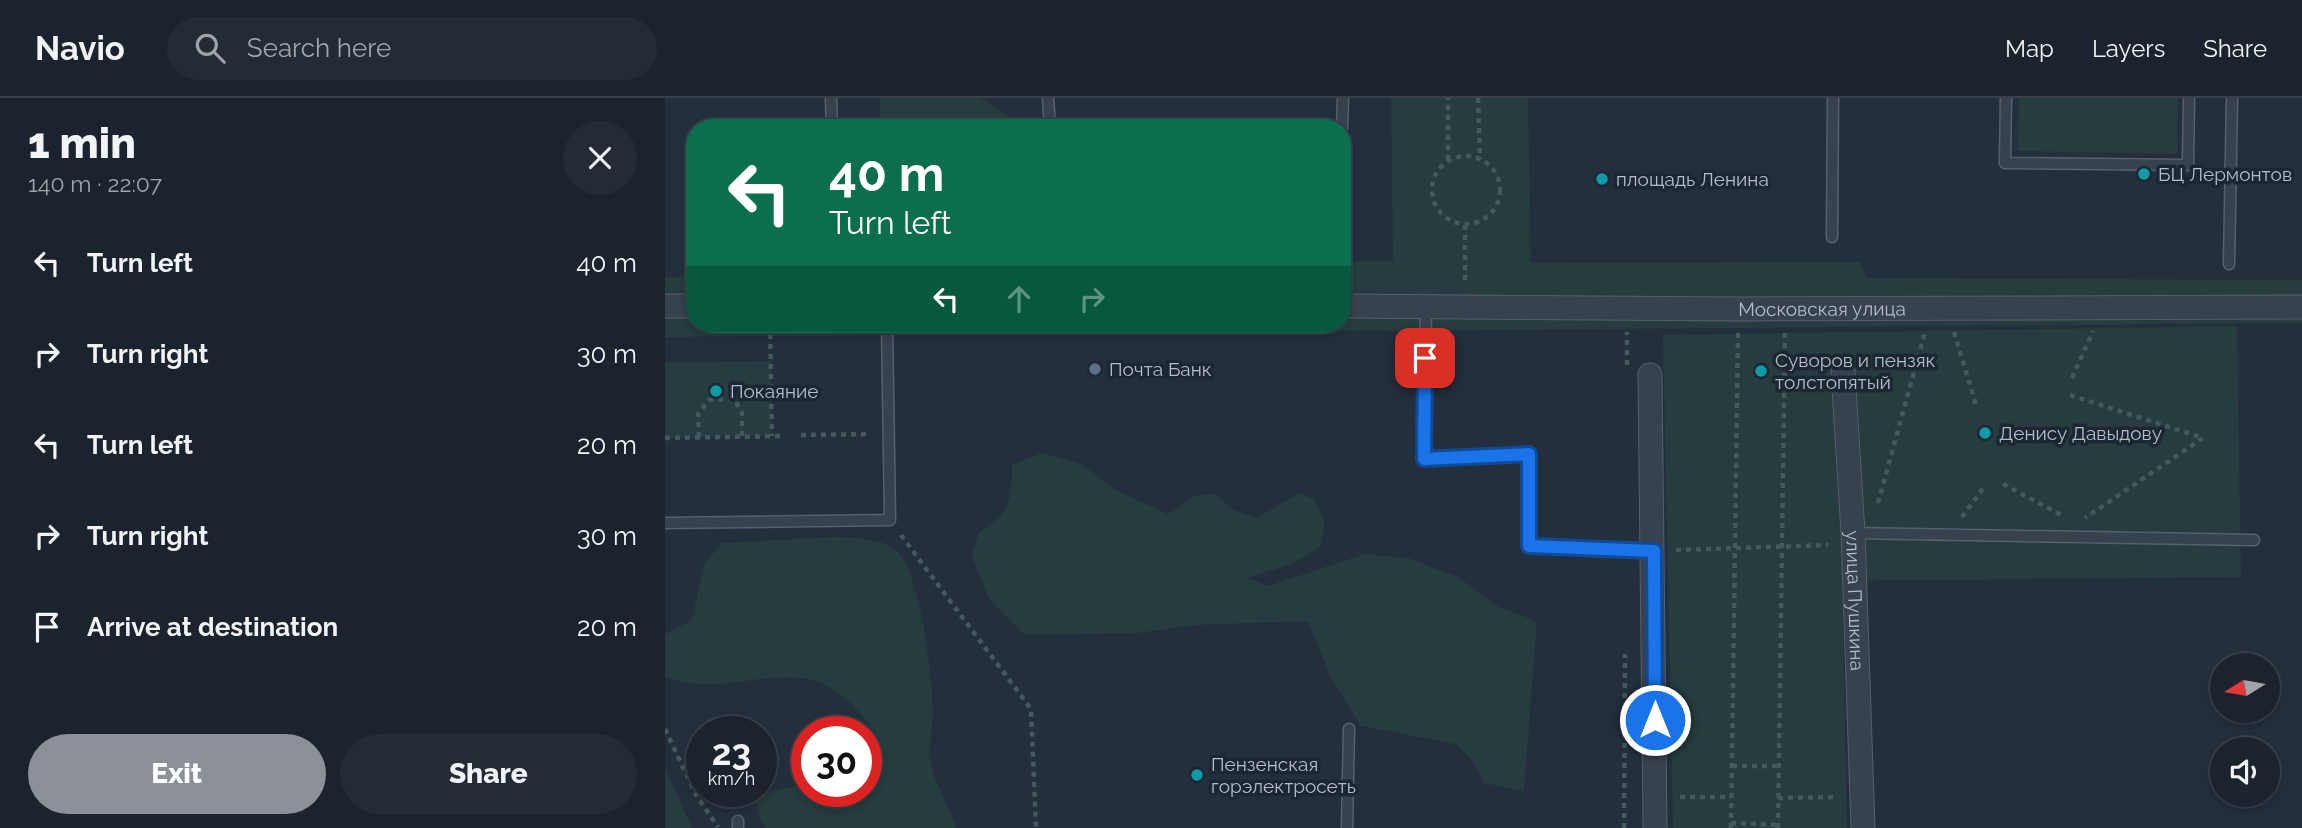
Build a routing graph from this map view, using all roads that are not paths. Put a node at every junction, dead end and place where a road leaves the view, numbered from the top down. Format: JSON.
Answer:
{"nodes":[{"id":1,"x":831,"y":98,"type":"edge"},
{"id":2,"x":1048,"y":98,"type":"edge"},
{"id":3,"x":1343,"y":98,"type":"edge"},
{"id":4,"x":1833,"y":98,"type":"edge"},
{"id":5,"x":2006,"y":98,"type":"edge"},
{"id":6,"x":2189,"y":98,"type":"edge"},
{"id":7,"x":2232,"y":98,"type":"edge"},
{"id":8,"x":832,"y":119,"type":"edge"},
{"id":9,"x":1049,"y":119,"type":"edge"},
{"id":10,"x":1342,"y":119,"type":"edge"},
{"id":11,"x":1832,"y":237,"type":"dead end"},
{"id":12,"x":2229,"y":264,"type":"dead end"},
{"id":13,"x":665,"y":306,"type":"edge"},
{"id":14,"x":686,"y":306,"type":"edge"},
{"id":15,"x":1351,"y":306,"type":"edge"},
{"id":16,"x":1426,"y":307,"type":"junction"},
{"id":17,"x":2302,"y":307,"type":"edge"},
{"id":18,"x":887,"y":333,"type":"edge"},
{"id":19,"x":1843,"y":373,"type":"dead end"},
{"id":20,"x":1650,"y":375,"type":"dead end"},
{"id":21,"x":665,"y":523,"type":"edge"},
{"id":22,"x":1859,"y":537,"type":"junction"},
{"id":23,"x":2254,"y":540,"type":"dead end"},
{"id":24,"x":1654,"y":551,"type":"junction"},
{"id":25,"x":1349,"y":729,"type":"dead end"},
{"id":26,"x":1347,"y":828,"type":"edge"},
{"id":27,"x":1655,"y":828,"type":"edge"},
{"id":28,"x":1863,"y":828,"type":"edge"}],
"edges":[{"from":1,"to":8,"type":"lane"},
{"from":2,"to":9,"type":"lane"},
{"from":3,"to":10,"type":"lane"},
{"from":4,"to":11,"type":"lane"},
{"from":5,"to":6,"type":"lane"},
{"from":7,"to":12,"type":"lane"},
{"from":13,"to":14,"type":"street"},
{"from":15,"to":16,"type":"street","name":"Московская улица"},
{"from":16,"to":17,"type":"street","name":"Московская улица"},
{"from":16,"to":24,"type":"lane"},
{"from":18,"to":21,"type":"lane"},
{"from":19,"to":22,"type":"street","name":"улица Пушкина"},
{"from":20,"to":24,"type":"street"},
{"from":22,"to":23,"type":"lane"},
{"from":22,"to":28,"type":"street","name":"улица Пушкина"},
{"from":24,"to":27,"type":"street"},
{"from":25,"to":26,"type":"lane"}]}
